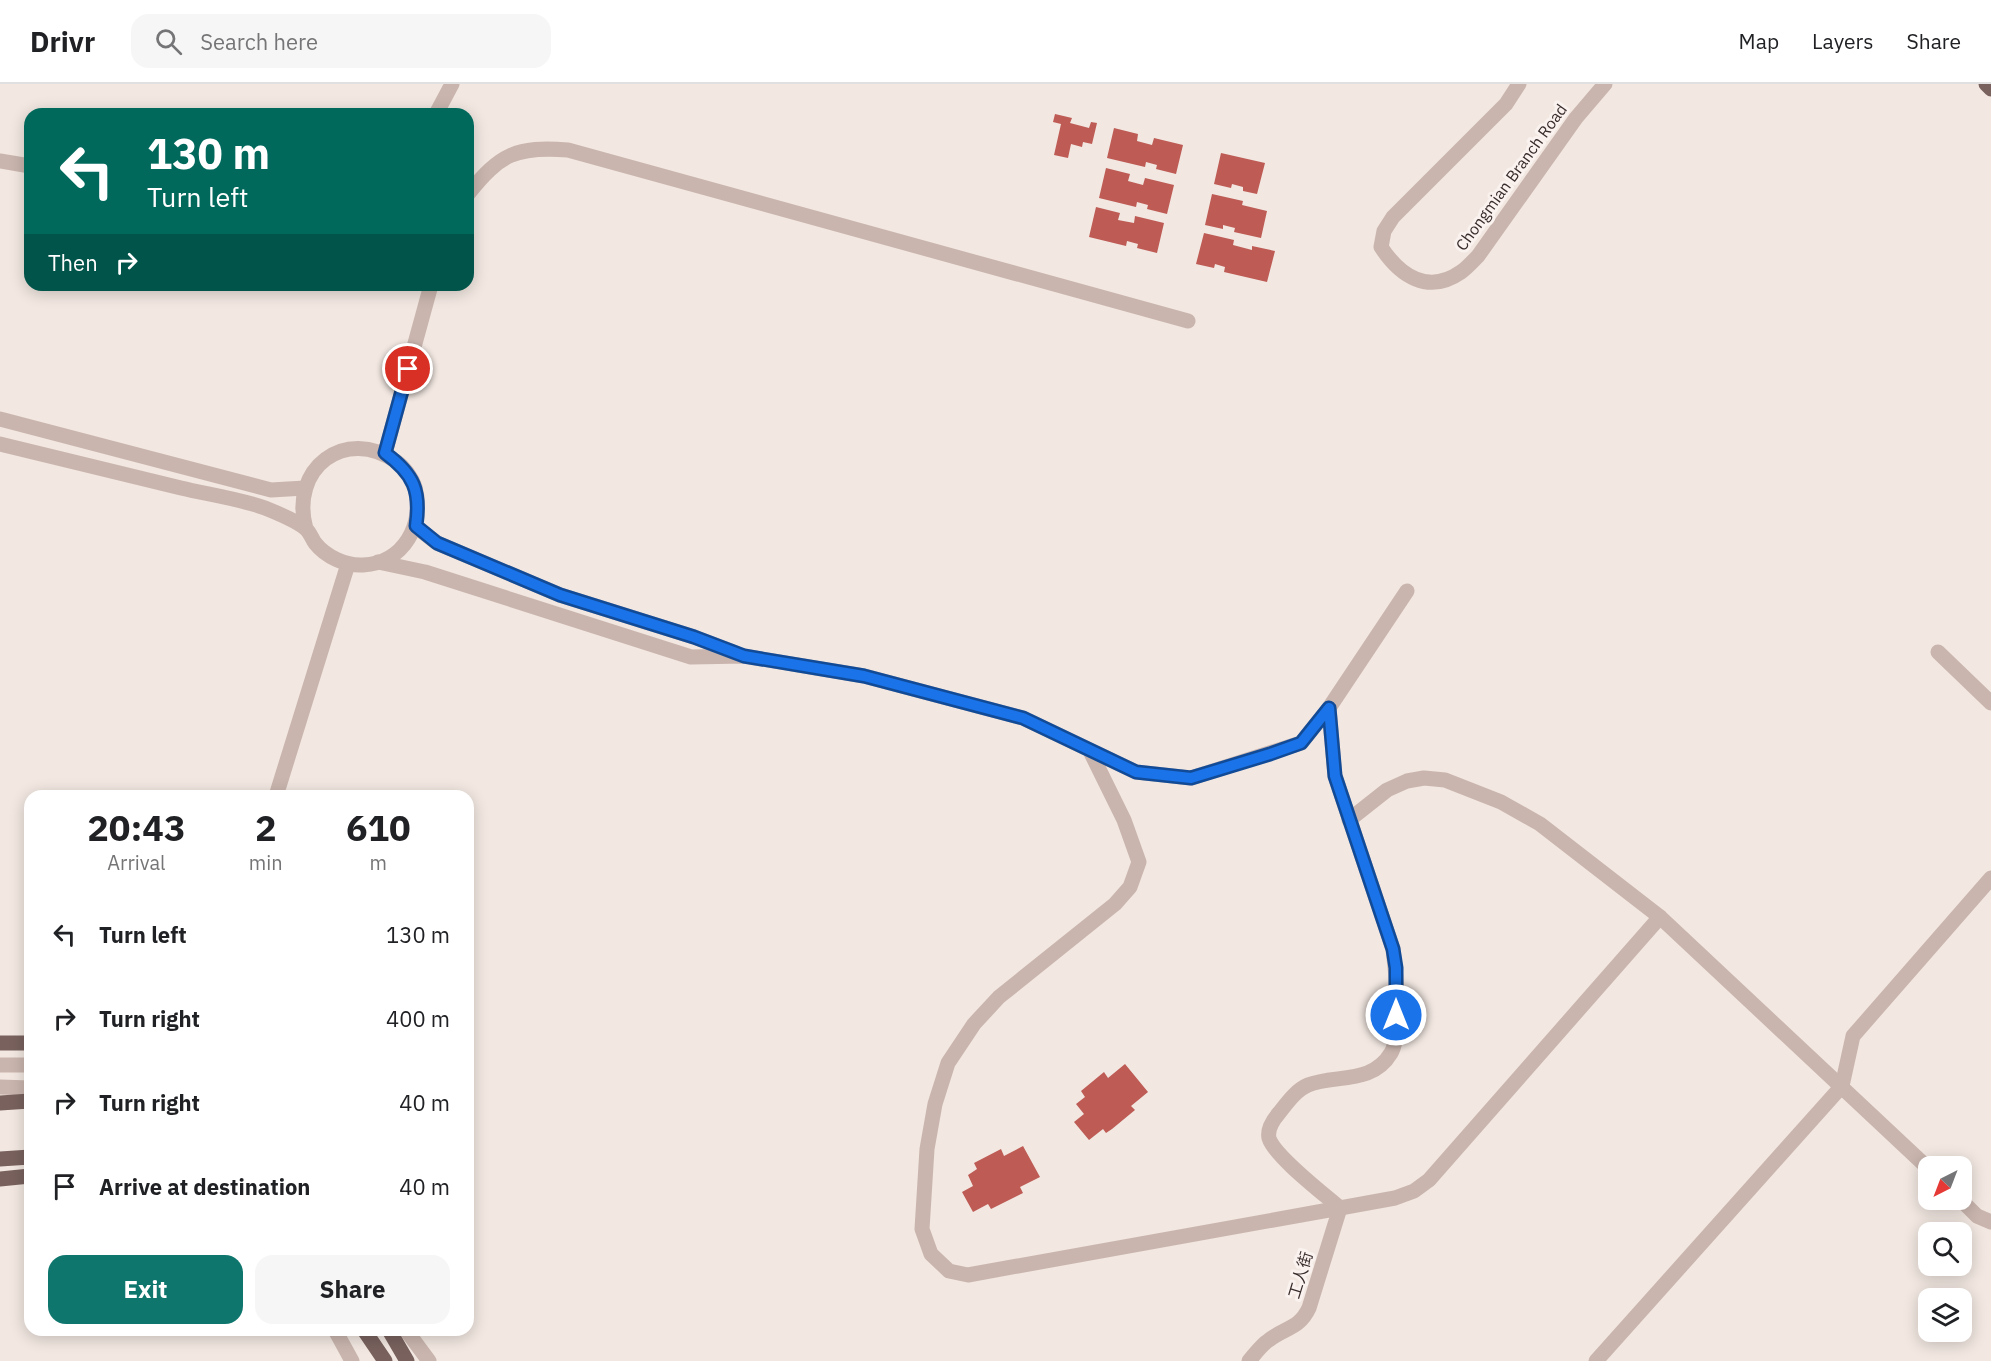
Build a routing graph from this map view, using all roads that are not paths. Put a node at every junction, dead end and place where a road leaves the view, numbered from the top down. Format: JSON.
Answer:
{"nodes":[{"id":1,"x":452,"y":84,"type":"edge"},
{"id":2,"x":1519,"y":84,"type":"edge"},
{"id":3,"x":1605,"y":84,"type":"edge"},
{"id":4,"x":1986,"y":84,"type":"edge"},
{"id":5,"x":1991,"y":89,"type":"edge"},
{"id":6,"x":439,"y":108,"type":"edge"},
{"id":7,"x":0,"y":161,"type":"edge"},
{"id":8,"x":24,"y":165,"type":"edge"},
{"id":9,"x":474,"y":186,"type":"edge"},
{"id":10,"x":430,"y":291,"type":"edge"},
{"id":11,"x":1188,"y":321,"type":"dead end"},
{"id":12,"x":0,"y":419,"type":"edge"},
{"id":13,"x":0,"y":444,"type":"edge"},
{"id":14,"x":385,"y":453,"type":"junction"},
{"id":15,"x":305,"y":488,"type":"junction"},
{"id":16,"x":416,"y":526,"type":"junction"},
{"id":17,"x":306,"y":529,"type":"junction"},
{"id":18,"x":378,"y":562,"type":"junction"},
{"id":19,"x":348,"y":564,"type":"junction"},
{"id":20,"x":1407,"y":591,"type":"dead end"},
{"id":21,"x":1938,"y":652,"type":"dead end"},
{"id":22,"x":744,"y":656,"type":"junction"},
{"id":23,"x":1991,"y":703,"type":"edge"},
{"id":24,"x":1329,"y":708,"type":"junction"},
{"id":25,"x":1090,"y":751,"type":"junction"},
{"id":26,"x":278,"y":790,"type":"edge"},
{"id":27,"x":1349,"y":820,"type":"junction"},
{"id":28,"x":1991,"y":878,"type":"edge"},
{"id":29,"x":1660,"y":917,"type":"junction"},
{"id":30,"x":0,"y":1043,"type":"edge"},
{"id":31,"x":24,"y":1043,"type":"edge"},
{"id":32,"x":0,"y":1065,"type":"edge"},
{"id":33,"x":24,"y":1065,"type":"edge"},
{"id":34,"x":1842,"y":1086,"type":"junction"},
{"id":35,"x":0,"y":1088,"type":"edge"},
{"id":36,"x":24,"y":1088,"type":"edge"},
{"id":37,"x":24,"y":1101,"type":"edge"},
{"id":38,"x":0,"y":1103,"type":"edge"},
{"id":39,"x":24,"y":1157,"type":"edge"},
{"id":40,"x":0,"y":1159,"type":"edge"},
{"id":41,"x":1918,"y":1159,"type":"edge"},
{"id":42,"x":24,"y":1177,"type":"edge"},
{"id":43,"x":0,"y":1179,"type":"edge"},
{"id":44,"x":1340,"y":1208,"type":"junction"},
{"id":45,"x":1971,"y":1210,"type":"edge"},
{"id":46,"x":1991,"y":1222,"type":"edge"},
{"id":47,"x":338,"y":1336,"type":"edge"},
{"id":48,"x":368,"y":1336,"type":"edge"},
{"id":49,"x":392,"y":1336,"type":"edge"},
{"id":50,"x":410,"y":1336,"type":"edge"},
{"id":51,"x":352,"y":1361,"type":"edge"},
{"id":52,"x":385,"y":1361,"type":"edge"},
{"id":53,"x":407,"y":1361,"type":"edge"},
{"id":54,"x":429,"y":1361,"type":"edge"},
{"id":55,"x":1249,"y":1361,"type":"edge"},
{"id":56,"x":1596,"y":1361,"type":"edge"}],
"edges":[{"from":1,"to":6,"type":"street"},
{"from":2,"to":3,"type":"street","name":"Chongmian Branch Road"},
{"from":4,"to":5,"type":"main road"},
{"from":7,"to":8,"type":"street"},
{"from":9,"to":11,"type":"street"},
{"from":10,"to":14,"type":"street"},
{"from":12,"to":15,"type":"street"},
{"from":13,"to":17,"type":"street"},
{"from":14,"to":15,"type":"street"},
{"from":14,"to":16,"type":"street"},
{"from":15,"to":17,"type":"street"},
{"from":16,"to":18,"type":"street"},
{"from":16,"to":22,"type":"street"},
{"from":17,"to":19,"type":"street"},
{"from":18,"to":19,"type":"street"},
{"from":18,"to":22,"type":"street"},
{"from":19,"to":26,"type":"street"},
{"from":20,"to":24,"type":"street"},
{"from":21,"to":23,"type":"street"},
{"from":22,"to":25,"type":"street"},
{"from":24,"to":25,"type":"street"},
{"from":24,"to":27,"type":"street"},
{"from":25,"to":44,"type":"street"},
{"from":27,"to":29,"type":"street"},
{"from":27,"to":44,"type":"street"},
{"from":28,"to":34,"type":"street"},
{"from":29,"to":34,"type":"street"},
{"from":29,"to":44,"type":"street"},
{"from":30,"to":31,"type":"main road"},
{"from":32,"to":33,"type":"street"},
{"from":34,"to":41,"type":"street"},
{"from":34,"to":56,"type":"street"},
{"from":35,"to":36,"type":"street"},
{"from":37,"to":38,"type":"main road"},
{"from":39,"to":40,"type":"main road"},
{"from":42,"to":43,"type":"main road"},
{"from":44,"to":55,"type":"street","name":"工人街"},
{"from":45,"to":46,"type":"street"},
{"from":47,"to":51,"type":"street"},
{"from":48,"to":52,"type":"main road"},
{"from":49,"to":53,"type":"main road"},
{"from":50,"to":54,"type":"street"}]}
